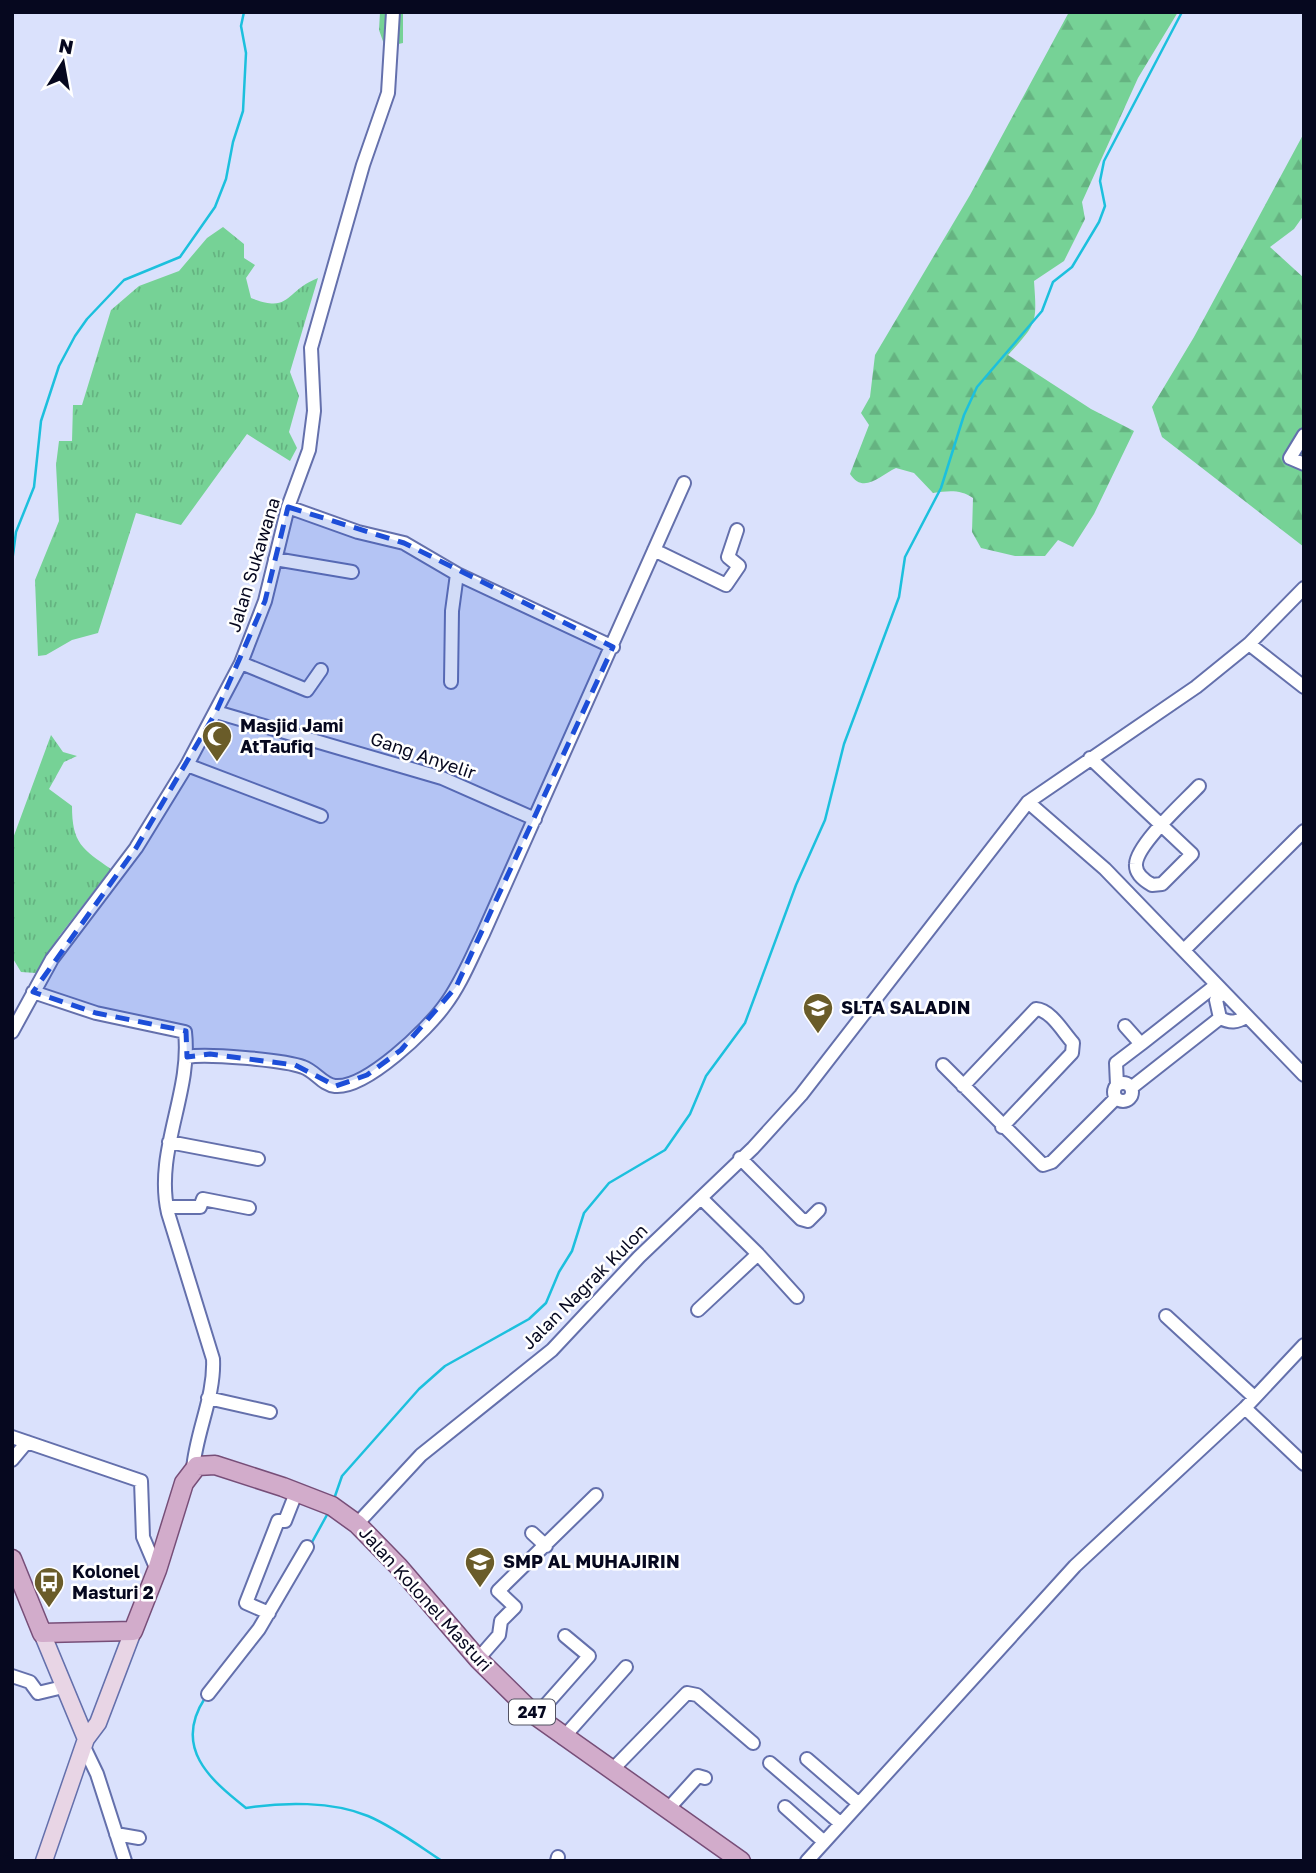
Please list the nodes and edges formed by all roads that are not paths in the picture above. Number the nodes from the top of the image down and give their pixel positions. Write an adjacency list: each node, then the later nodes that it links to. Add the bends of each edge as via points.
1 (393, 12): 5 (street, Jalan Sukawana, via 388,93 312,348 314,411 309,450)
2 (1304, 435): 3 (street, via 1290,458)
3 (1304, 464)
4 (684, 483): 7 (street)
5 (288, 507): 8 (street, Jalan Sukawana); 10 (street, via 404,543)
6 (737, 530): 7 (street, via 728,557 739,566 726,585)
7 (654, 550): 13 (street)
8 (275, 559): 9 (street); 14 (street, Jalan Sukawana, via 265,601)
9 (352, 572)
10 (457, 574): 13 (street); 16 (street)
11 (1304, 587): 12 (street, Jalan Nagrak Kulon)
12 (1249, 644): 17 (street); 19 (street, Jalan Nagrak Kulon, via 1196,687)
13 (613, 647): 24 (street)
14 (241, 663): 15 (street, via 307,690); 18 (street, Jalan Sukawana)
15 (321, 670)
16 (451, 682)
17 (1304, 687)
18 (216, 712): 20 (street, Jalan Sukawana); 24 (street, Gang Anyelir, via 442,778)
19 (1090, 758): 22 (street, Jalan Nagrak Kulon); 25 (street)
20 (187, 765): 23 (street); 29 (street, Jalan Sukawana, via 136,848 72,931)
21 (1199, 786): 25 (street)
22 (1028, 802): 27 (street, via 1105,869); 42 (street, Jalan Nagrak Kulon, via 827,1062)
23 (321, 816)
24 (535, 819): 35 (street, via 446,1004 401,1050 367,1075 336,1086 300,1066 210,1054)
25 (1163, 825): 25 (street, via 1192,855 1166,881 1154,886 1140,876 1136,864)
26 (1304, 831): 27 (street)
27 (1184, 950): 28 (street)
28 (1219, 988): 30 (street); 31 (street); 34 (street)
29 (33, 992): 33 (street, Jalan Sukawana); 35 (street, via 96,1013 185,1031)
30 (1247, 1016): 31 (street, via 1228,1022); 37 (street)
31 (1220, 1018): 39 (street, via 1131,1088 1129,1099 1121,1101)
32 (1125, 1026): 34 (street)
33 (12, 1032)
34 (1141, 1044): 39 (street, via 1116,1063)
35 (187, 1057): 41 (street)
36 (943, 1065): 38 (street)
37 (1304, 1075)
38 (963, 1086): 40 (street); 40 (street, via 1036,1009 1054,1020 1073,1043 1072,1053)
39 (1116, 1092): 40 (street, via 1047,1165)
40 (1002, 1127)
41 (169, 1142): 43 (street); 45 (street)
42 (740, 1158): 44 (street, Jalan Nagrak Kulon); 47 (street, via 801,1219 808,1221)
43 (258, 1159)
44 (701, 1198): 48 (street); 64 (street, Jalan Nagrak Kulon, via 552,1350 421,1455)
45 (167, 1207): 46 (street, via 200,1207 203,1199); 54 (street, via 213,1359)
46 (249, 1208)
47 (819, 1210)
48 (758, 1254): 49 (street); 50 (street)
49 (797, 1297)
50 (698, 1310)
51 (1166, 1316): 53 (street)
52 (1304, 1345): 53 (street)
53 (1254, 1397): 55 (street)
54 (208, 1398): 56 (street); 61 (street)
55 (1245, 1408): 60 (street); 87 (street, via 1075,1566)
56 (270, 1412)
57 (12, 1437): 58 (street)
58 (27, 1443): 59 (street); 69 (street, via 141,1481 143,1537)
59 (12, 1460)
60 (1304, 1464)
61 (193, 1469): 62 (main road, Jalan Kolonel Masturi / 247, via 215,1465); 69 (main road, via 184,1483)
62 (296, 1493): 64 (main road, Jalan Kolonel Masturi / 247, via 332,1506); 70 (street, via 285,1521 278,1521 246,1603)
63 (596, 1495): 66 (street)
64 (357, 1524): 74 (main road, Jalan Kolonel Masturi / 247)
65 (532, 1533): 66 (street)
66 (546, 1546): 74 (street, via 498,1591 515,1607)
67 (307, 1547): 70 (street)
68 (12, 1559): 72 (main road)
69 (157, 1570): 71 (main road)
70 (268, 1612): 78 (street)
71 (133, 1631): 72 (main road); 82 (main road, via 98,1723)
72 (42, 1633): 77 (main road)
73 (565, 1636): 79 (street, via 589,1656)
74 (478, 1659): 79 (main road, Jalan Kolonel Masturi / 247)
75 (626, 1667): 80 (street)
76 (12, 1676): 77 (street, via 30,1682 38,1693)
77 (63, 1688): 82 (main road)
78 (208, 1695)
79 (536, 1716): 80 (main road, Jalan Kolonel Masturi / 247)
80 (563, 1738): 85 (main road, Jalan Kolonel Masturi / 247)
81 (753, 1743): 85 (street, via 697,1695 687,1693)
82 (85, 1744): 91 (street); 94 (main road)
83 (807, 1759): 87 (street)
84 (770, 1763): 90 (street)
85 (611, 1771): 89 (main road, Jalan Kolonel Masturi / 247)
86 (705, 1777): 89 (street, via 698,1776)
87 (858, 1803): 90 (street)
88 (785, 1807): 93 (street)
89 (668, 1809): 96 (main road, Jalan Kolonel Masturi / 247)
90 (840, 1823): 93 (street)
91 (116, 1834): 92 (street); 95 (street)
92 (139, 1838)
93 (823, 1841): 97 (street)
94 (44, 1861)
95 (125, 1861)
96 (741, 1861)
97 (807, 1861)

